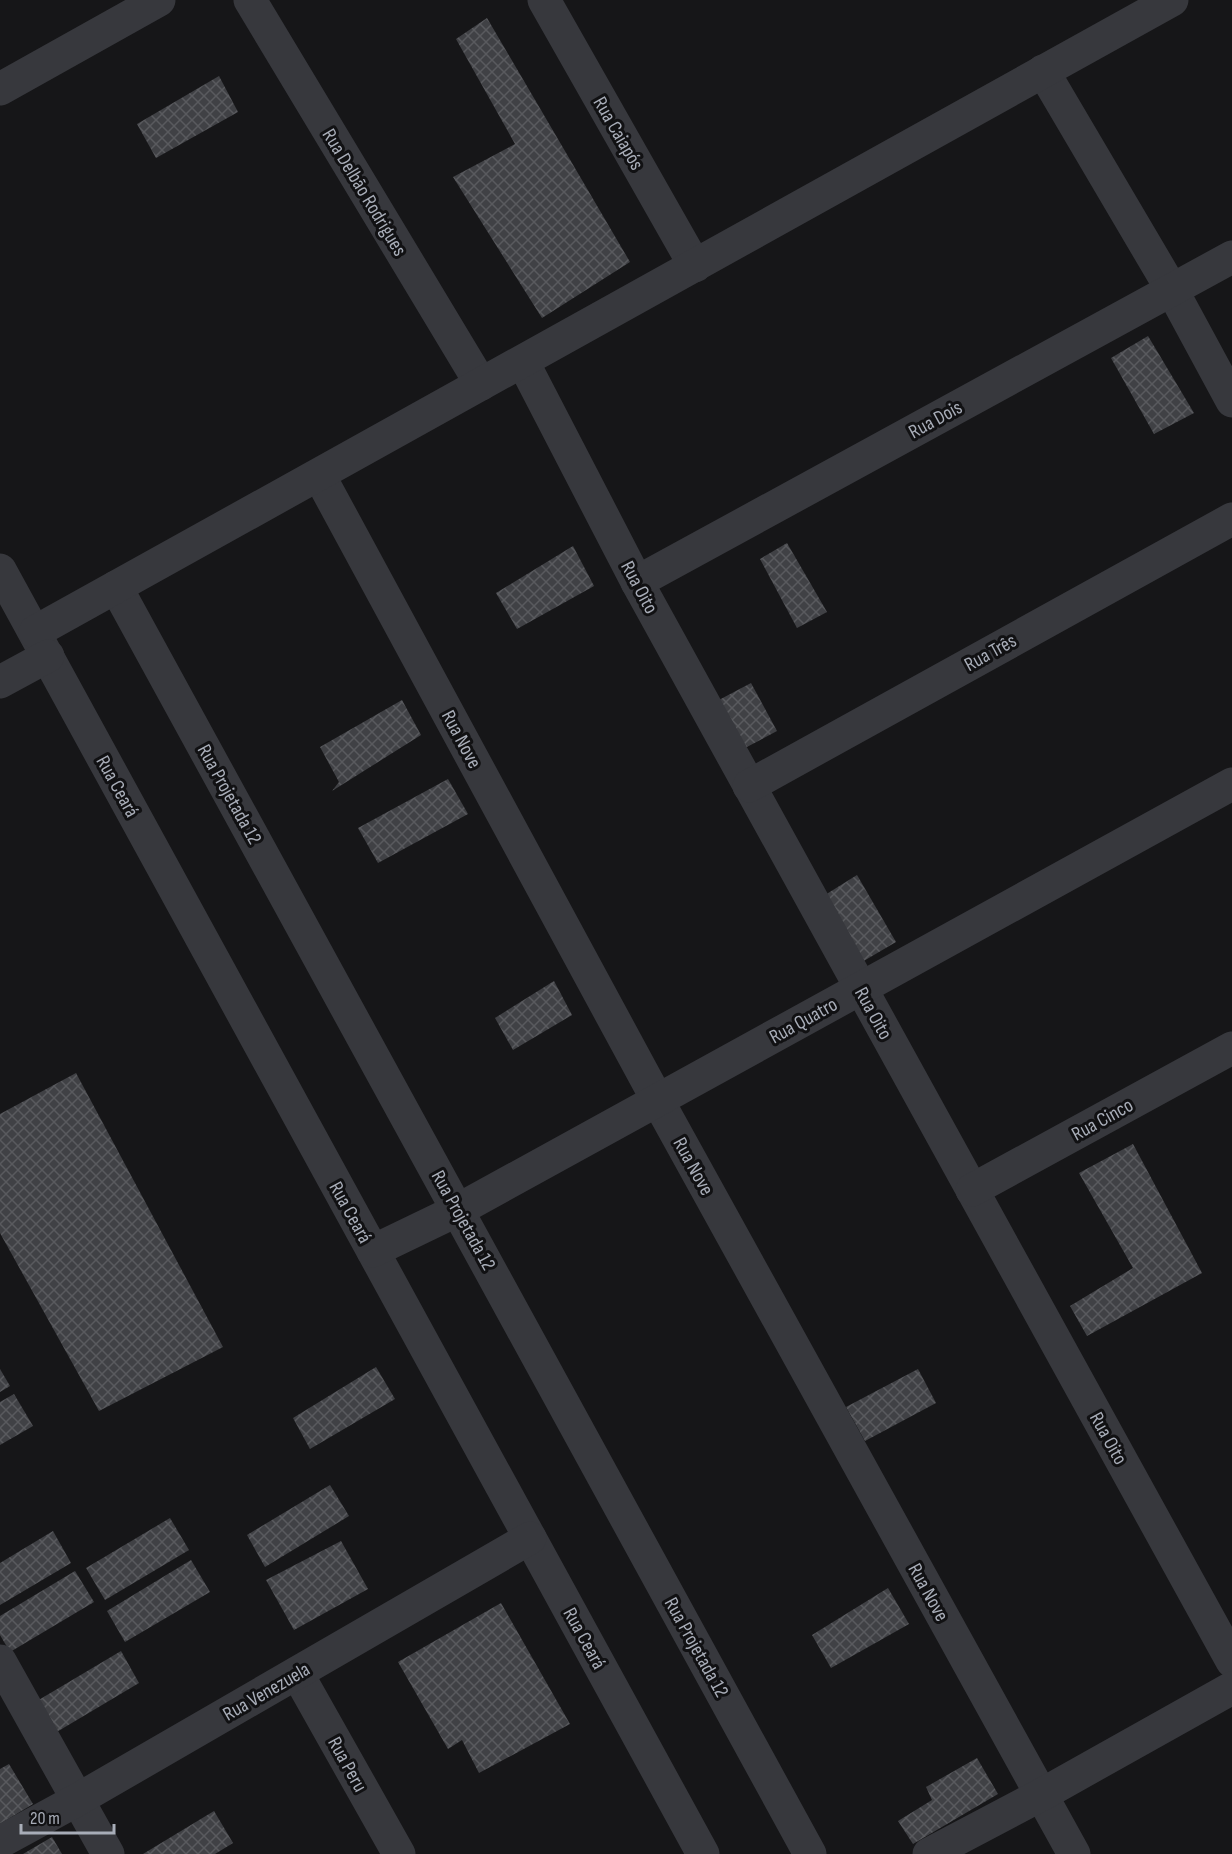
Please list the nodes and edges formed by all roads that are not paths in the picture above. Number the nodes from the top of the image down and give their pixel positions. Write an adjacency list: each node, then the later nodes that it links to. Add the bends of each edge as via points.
1 (159, 0): 6 (street)
2 (250, 0): 11 (street, Rua Delbão Rodrigues)
3 (544, 0): 8 (street, Rua Caiapós)
4 (1165, 2): 5 (street)
5 (1043, 71): 8 (street); 9 (street)
6 (0, 89)
7 (1232, 257): 9 (street, Rua Dois)
8 (695, 266): 10 (street)
9 (1172, 290): 12 (street); 16 (street, Rua Dois)
10 (523, 362): 11 (street); 16 (street, Rua Oito)
11 (481, 384): 13 (street)
12 (1232, 402)
13 (319, 475): 17 (street); 24 (street, Rua Nove)
14 (1232, 519): 21 (street, Rua Três)
15 (0, 570): 18 (street, Rua Ceará)
16 (637, 582): 21 (street, Rua Oito)
17 (116, 588): 18 (street); 26 (street, Rua Projetada 12)
18 (41, 644): 19 (street); 27 (street, Rua Ceará)
19 (0, 682)
20 (1232, 784): 22 (street, Rua Quatro)
21 (749, 786): 22 (street, Rua Oito)
22 (860, 988): 24 (street, Rua Quatro); 25 (street, Rua Oito)
23 (1232, 1048): 25 (street, Rua Cinco)
24 (658, 1101): 26 (street, Rua Quatro); 33 (street, Rua Nove)
25 (972, 1190): 30 (street, Rua Oito)
26 (458, 1210): 27 (street, Rua Quatro); 39 (street, Rua Projetada 12)
27 (373, 1251): 28 (street, Rua Ceará)
28 (531, 1538): 31 (street, Rua Venezuela); 38 (street, Rua Ceará)
29 (0, 1661): 34 (street)
30 (1232, 1661)
31 (297, 1673): 34 (street, Rua Venezuela); 37 (street, Rua Peru)
32 (1232, 1688): 33 (street)
33 (1041, 1795): 40 (street); 41 (street, Rua Nove)
34 (77, 1800): 35 (street, Rua Venezuela); 36 (street)
35 (0, 1842)
36 (108, 1854)
37 (399, 1854)
38 (703, 1854)
39 (810, 1854)
40 (929, 1854)
41 (1074, 1854)

